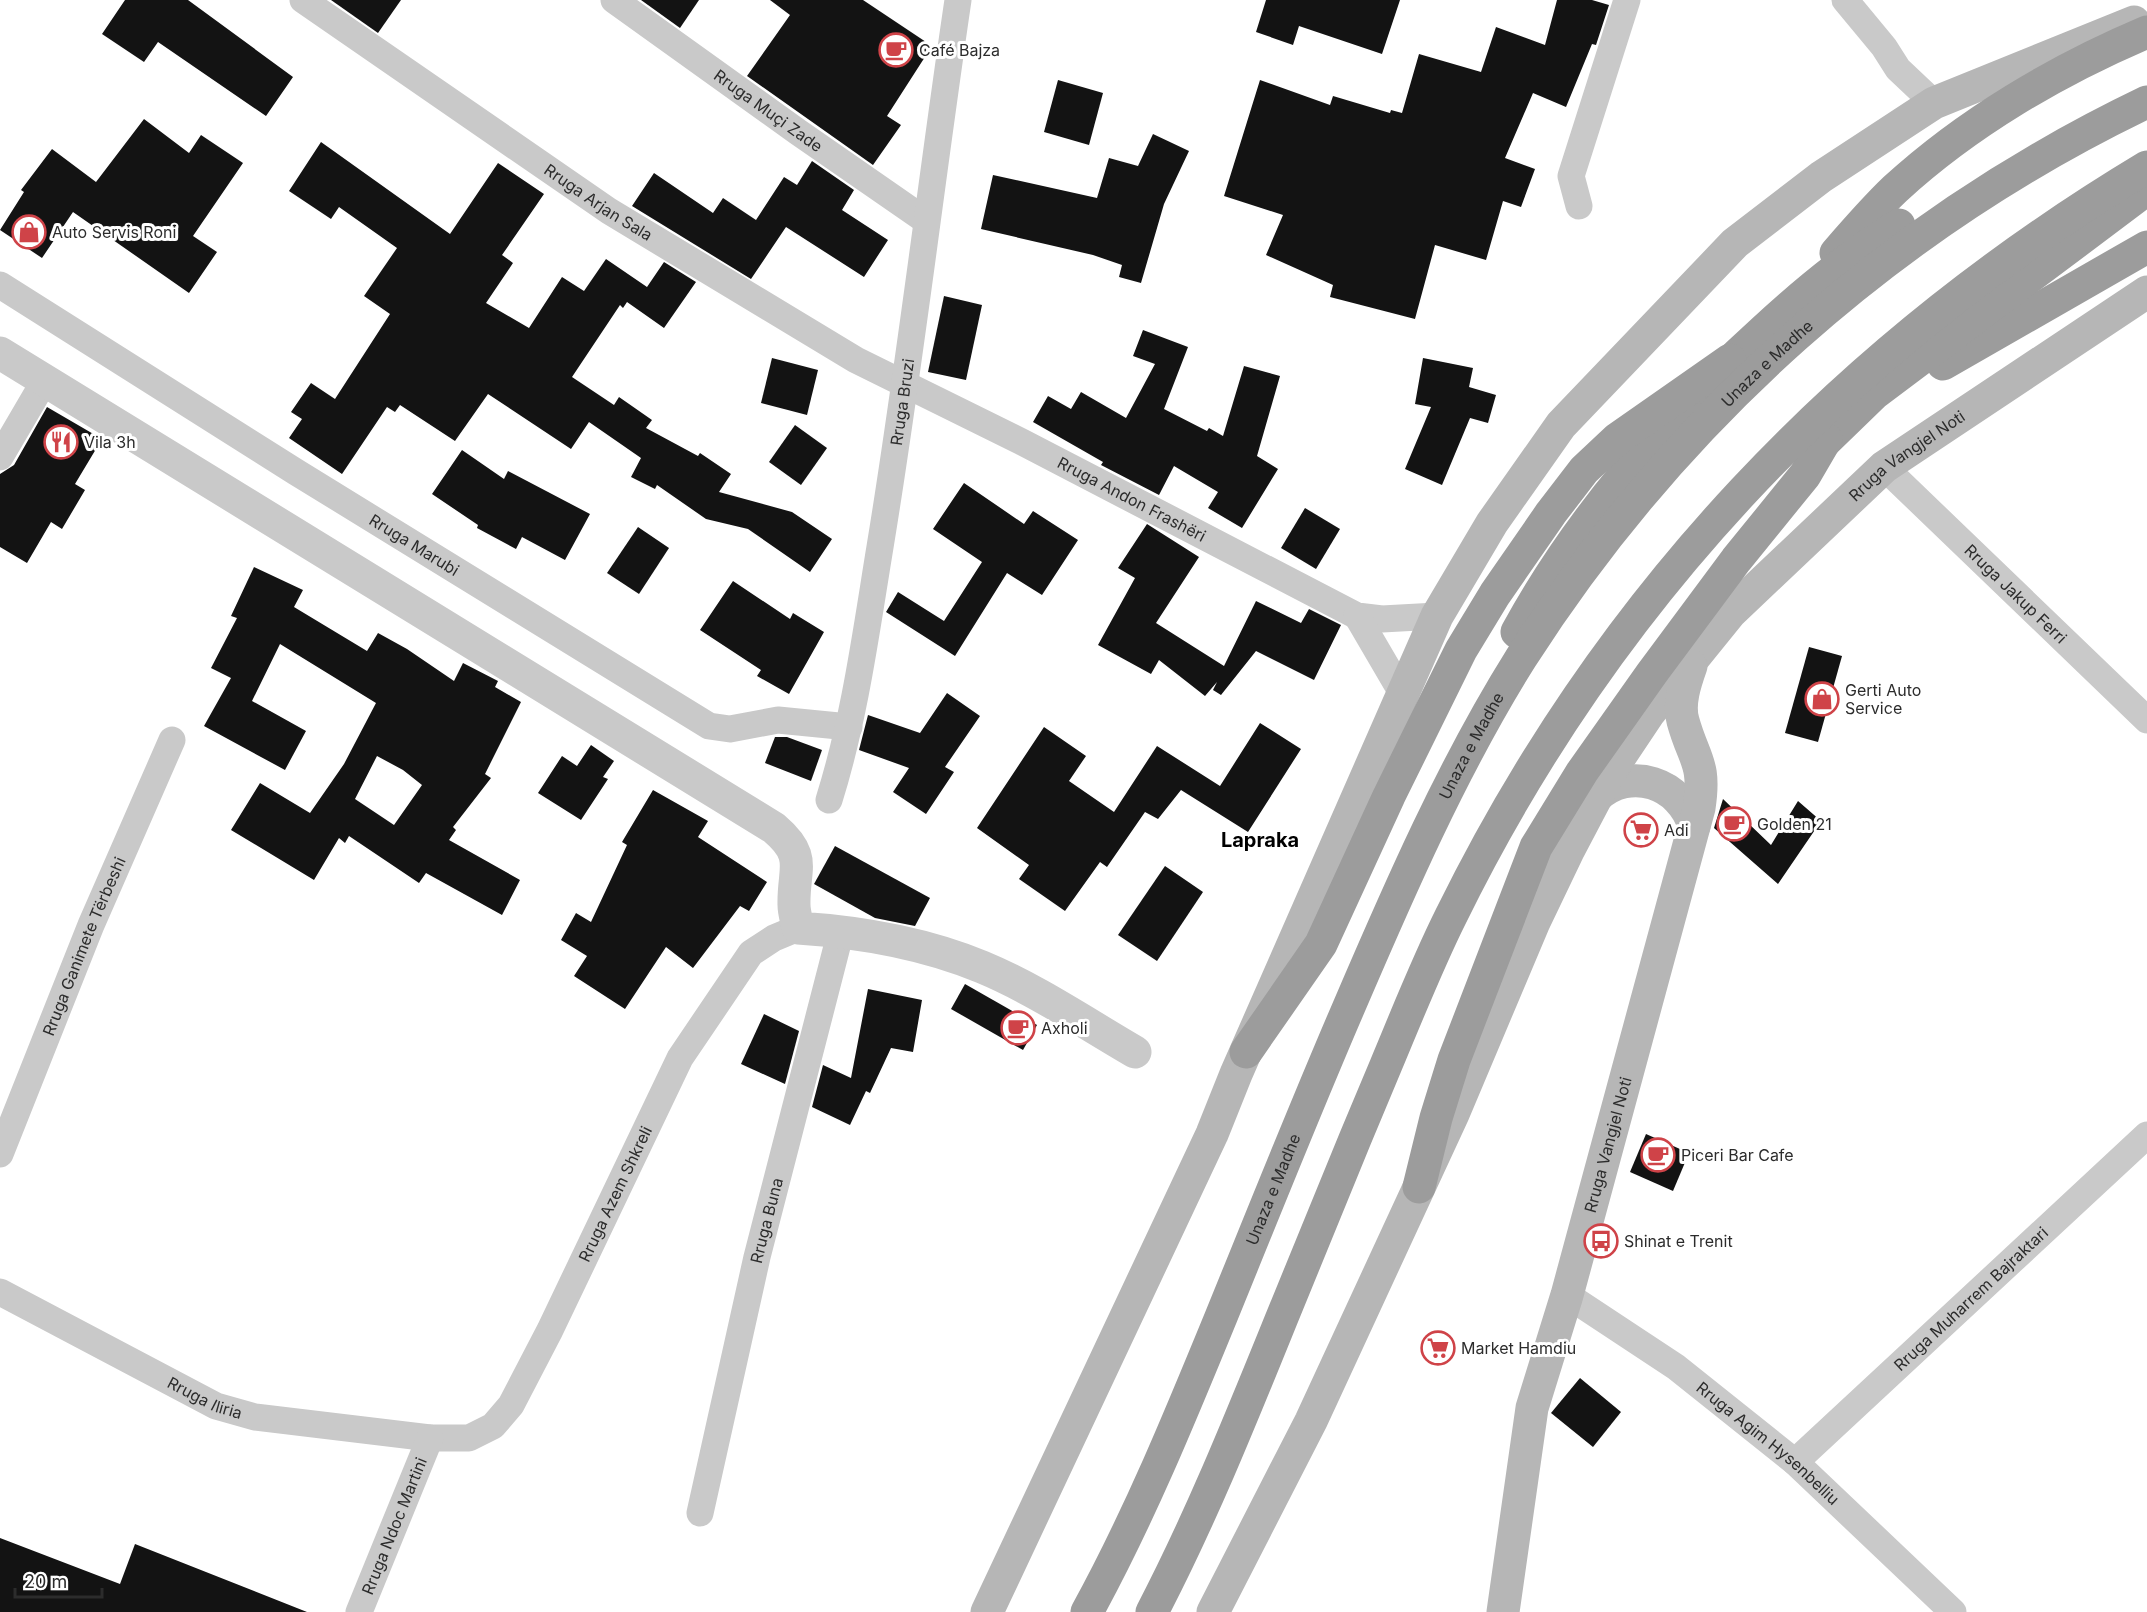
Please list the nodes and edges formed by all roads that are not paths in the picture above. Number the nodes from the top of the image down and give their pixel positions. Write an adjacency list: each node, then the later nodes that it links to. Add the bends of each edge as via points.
1 (303, 0): 22 (street, Rruga Arjan Sala, via 609,210 856,360)
2 (614, 0): 14 (street, Rruga Muçi Zade)
3 (958, 0): 14 (street, Rruga Bruzi)
4 (1627, 0): 13 (street, via 1571,176)
5 (1845, 0): 9 (street, via 1898,69)
6 (2147, 17): 9 (main road)
7 (2147, 32): 18 (highway, via 2041,84 1941,151 1895,190)
8 (2147, 102): 12 (highway, Unaza e Madhe, via 2077,137)
9 (1934, 103): 28 (main road, via 1821,177 1735,243 1561,425 1492,524)
10 (2147, 167): 31 (highway, via 2093,199 1965,289 1834,398 1784,446 1691,549 1646,602)
11 (2147, 189): 23 (highway)
12 (1986, 191): 18 (highway, via 1908,220 1834,270); 33 (highway, Unaza e Madhe, via 1829,306 1742,383 1691,435 1600,546 1521,658)
13 (1579, 206)
14 (926, 220): 22 (street, Rruga Bruzi)
15 (2147, 247): 23 (highway, via 1922,376)
16 (0, 285): 34 (street, Rruga Marubi, via 709,726 730,729 778,720)
17 (2147, 292): 26 (main road, Rruga Vangjel Noti)
18 (1786, 310): 20 (highway)
19 (0, 353): 21 (street)
20 (1730, 360): 33 (highway, via 1632,466 1549,577 1509,648 1492,687); 42 (highway, via 1617,439 1594,459 1551,513 1461,650 1321,944)
21 (45, 380): 25 (street); 39 (street, via 774,828 788,840 798,868 794,906)
22 (907, 385): 27 (street, Rruga Andon Frashëri); 34 (street, Rruga Bruzi)
23 (1875, 393): 24 (highway)
24 (1826, 439): 31 (highway, via 1647,636); 45 (highway, via 1804,475 1646,682 1582,772 1536,846 1454,1060)
25 (0, 456)
26 (1884, 468): 29 (main road, Rruga Vangjel Noti, via 1730,613); 32 (street, Rruga Jakup Ferri)
27 (1357, 616): 28 (street, Rruga Andon Frashëri); 30 (street)
28 (1437, 616): 30 (main road)
29 (1695, 653): 36 (main road, Rruga Vangjel Noti, via 1638,728); 38 (main road, Rruga Vangjel Noti, via 1682,705 1683,721 1703,783)
30 (1402, 693): 42 (main road)
31 (1581, 693): 54 (highway, via 1532,769 1451,916 1340,1174 1246,1409 1180,1559)
32 (2147, 720)
33 (1482, 726): 53 (highway, Unaza e Madhe, via 1442,802 1349,1006 1130,1531)
34 (849, 727): 37 (street, Rruga Bruzi)
35 (172, 740): 44 (street, Rruga Ganimete Tërbeshi, via 91,925)
36 (1596, 797): 38 (main road, via 1614,783 1626,780 1654,784 1683,801); 45 (main road, Rruga Vangjel Noti, via 1534,922)
37 (829, 800)
38 (1697, 817): 47 (main road, Rruga Vangjel Noti)
39 (798, 928): 40 (street); 48 (street, Rruga Azem Shkreli, via 752,953 680,1059 511,1405 494,1426 469,1438)
40 (841, 931): 41 (street, via 923,947 982,967); 50 (street, Rruga Buna, via 757,1257)
41 (1135, 1052)
42 (1246, 1052): 52 (main road, via 1212,1134)
43 (2147, 1135): 49 (street, Rruga Muharrem Bajraktari)
44 (0, 1154)
45 (1419, 1187): 55 (main road, Rruga Vangjel Noti, via 1311,1421)
46 (0, 1292): 48 (street, Rruga Iliria, via 216,1406 255,1417)
47 (1567, 1295): 49 (street, Rruga Agim Hysenbelliu, via 1676,1367); 56 (main road, Rruga Vangjel Noti, via 1532,1408)
48 (430, 1438): 51 (street, Rruga Ndoc Martini)
49 (1795, 1462): 57 (street, Rruga Agim Hysenbelliu)
50 (700, 1513)
51 (359, 1612)
52 (987, 1612)
53 (1087, 1612)
54 (1152, 1612)
55 (1214, 1612)
56 (1503, 1612)
57 (1953, 1612)

